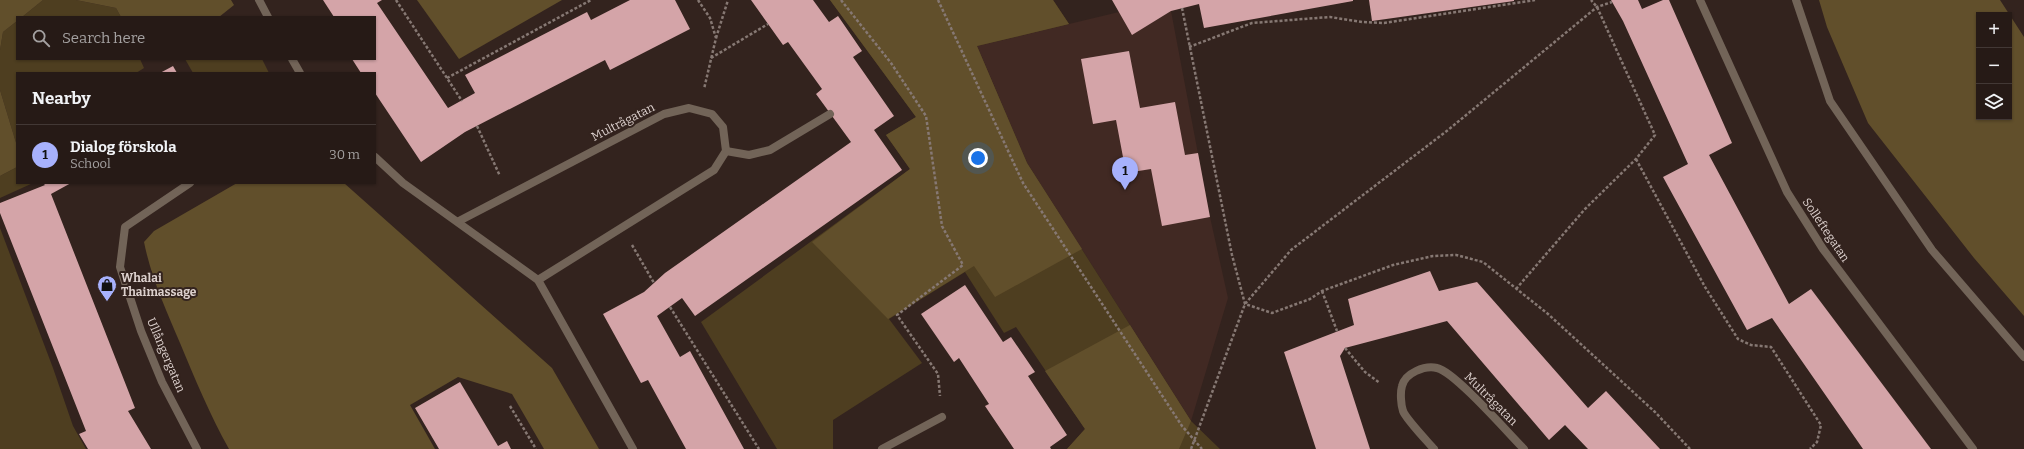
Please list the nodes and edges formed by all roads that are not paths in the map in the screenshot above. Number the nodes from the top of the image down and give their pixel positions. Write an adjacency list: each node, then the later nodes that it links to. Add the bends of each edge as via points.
1 (259, 0): 4 (street)
2 (1700, 0): 20 (street, Solleftegatan, via 1787,192 1823,249)
3 (1796, 0): 13 (street, via 1830,101 1932,250)
4 (267, 16)
5 (293, 60): 6 (street)
6 (299, 72)
7 (830, 114): 8 (street, via 770,150 750,155)
8 (726, 151): 11 (street, Multrågatan, via 722,127 712,114 689,108 664,114); 12 (street, via 714,170)
9 (376, 158): 11 (street, via 403,182)
10 (189, 184): 15 (street, Ullångergatan, via 125,227 120,267 141,331 162,382)
11 (459, 221): 12 (street)
12 (538, 280): 16 (street)
13 (2024, 357)
14 (942, 417): 17 (street)
15 (197, 449)
16 (633, 449)
17 (882, 449)
18 (1434, 449): 19 (street, Multrågatan, via 1403,412 1402,385 1411,374 1425,368 1437,368 1458,382)
19 (1524, 449)
20 (1973, 449)

